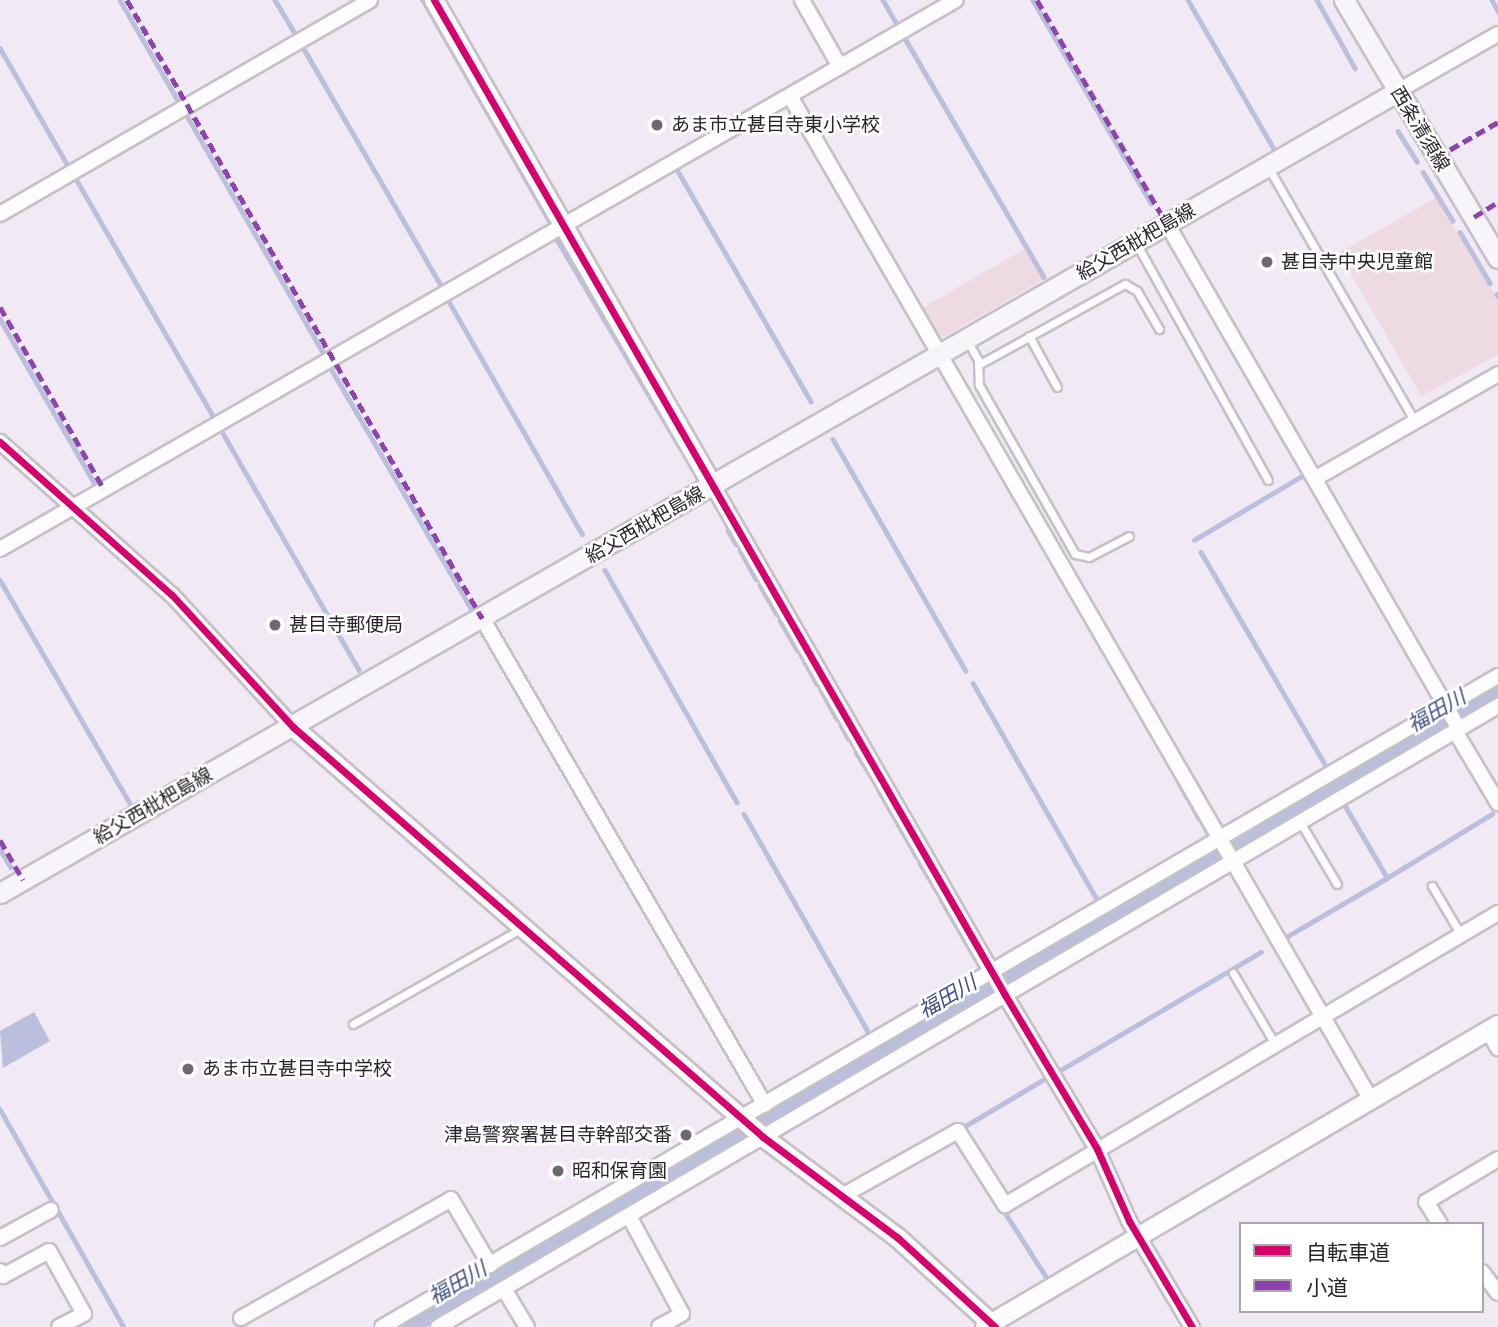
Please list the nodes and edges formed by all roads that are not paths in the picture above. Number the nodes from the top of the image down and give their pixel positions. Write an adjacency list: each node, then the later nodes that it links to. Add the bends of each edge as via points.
1 (370, 0): 11 (street)
2 (435, 0): 13 (street)
3 (802, 0): 7 (street)
4 (956, 0): 7 (street)
5 (1344, 0): 8 (main road, 西条清須線)
6 (1498, 34): 8 (street)
7 (840, 67): 9 (street)
8 (1398, 91): 10 (main road, 給父西枇杷島線); 15 (main road, 西条清須線)
9 (790, 96): 13 (street); 19 (street)
10 (1268, 166): 12 (main road, 給父西枇杷島線); 23 (lane)
11 (0, 214)
12 (1167, 224): 14 (main road, 給父西枇杷島線); 25 (street)
13 (564, 225): 27 (street); 28 (street)
14 (1136, 242): 18 (main road, 給父西枇杷島線); 26 (lane)
15 (1498, 258)
16 (1158, 328): 17 (lane, via 1138,291 1125,284)
17 (1028, 336): 20 (lane); 22 (lane)
18 (966, 340): 19 (main road, 給父西枇杷島線); 20 (lane)
19 (939, 355): 27 (main road, 給父西枇杷島線); 39 (street)
20 (978, 365): 29 (lane, via 979,384 1075,554 1089,557)
21 (1498, 374): 23 (street)
22 (1057, 387)
23 (1415, 422): 25 (street)
24 (0, 442): 28 (street)
25 (1316, 478): 34 (street)
26 (1268, 480)
27 (713, 486): 31 (main road, 給父西枇杷島線); 48 (street)
28 (73, 507): 30 (street); 35 (street, via 172,596)
29 (1129, 536)
30 (0, 549)
31 (482, 618): 35 (main road, 給父西枇杷島線); 56 (street)
32 (1498, 676): 34 (street)
33 (1498, 706): 36 (street)
34 (1447, 708): 36 (street); 39 (street)
35 (293, 727): 43 (main road, 給父西枇杷島線); 45 (street)
36 (1457, 728): 37 (street); 38 (street)
37 (1498, 803)
38 (1300, 822): 40 (street); 41 (lane)
39 (1220, 841): 40 (street); 48 (street)
40 (1231, 863): 49 (street); 50 (street)
41 (1337, 884)
42 (1432, 886): 46 (lane)
43 (0, 893)
44 (1498, 913): 46 (street)
45 (522, 928): 51 (lane); 57 (street)
46 (1461, 935): 50 (street)
47 (1233, 973): 53 (lane)
48 (993, 974): 49 (street); 56 (street)
49 (1005, 995): 58 (street); 59 (street)
50 (1322, 1017): 53 (street); 55 (street)
51 (353, 1024)
52 (1493, 1028): 54 (street); 55 (street)
53 (1275, 1044): 59 (street)
54 (1498, 1048)
55 (1371, 1100): 65 (street)
56 (765, 1105): 57 (street)
57 (744, 1120): 58 (street); 67 (street)
58 (763, 1138): 61 (street); 63 (street)
59 (1097, 1149): 61 (street, via 1005,1205 958,1131); 65 (street)
60 (1498, 1159): 64 (street, via 1426,1202)
61 (842, 1196): 73 (street, via 898,1238)
62 (51, 1210): 66 (street)
63 (629, 1216): 70 (street); 78 (street, via 682,1314)
64 (1439, 1222)
65 (1138, 1237): 73 (street); 79 (street)
66 (0, 1238)
67 (490, 1265): 72 (street, via 451,1199); 75 (street)
68 (0, 1271): 74 (street, via 3,1276 49,1251 84,1314)
69 (1484, 1275): 71 (street)
70 (504, 1289): 76 (street); 77 (street)
71 (1498, 1293)
72 (241, 1318)
73 (990, 1326)
74 (59, 1327)
75 (382, 1327)
76 (438, 1327)
77 (527, 1327)
78 (659, 1327)
79 (1192, 1327)

